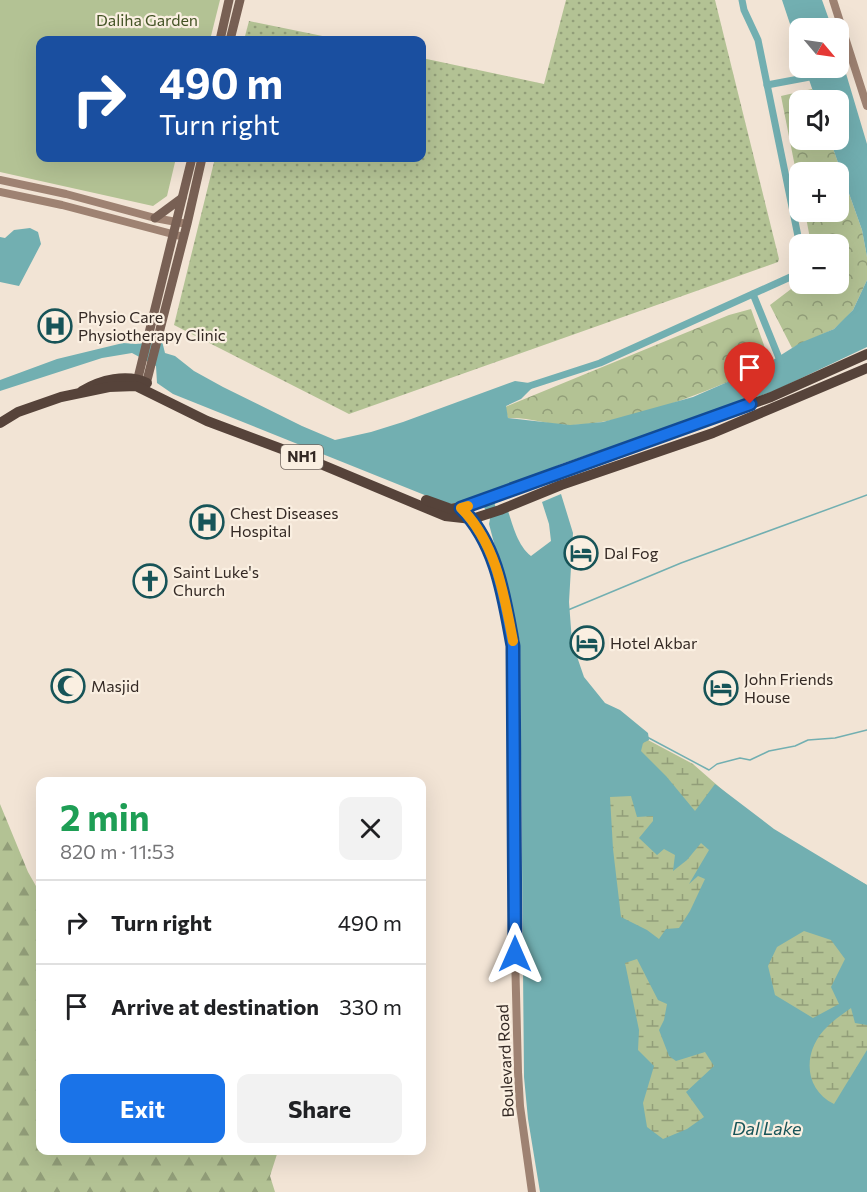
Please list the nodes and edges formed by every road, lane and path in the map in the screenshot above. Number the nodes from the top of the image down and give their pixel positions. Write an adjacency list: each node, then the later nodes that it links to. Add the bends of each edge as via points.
1 (229, 0): 4 (main road)
2 (240, 0): 5 (main road)
3 (833, 0): 6 (main road)
4 (220, 36)
5 (231, 36)
6 (867, 106)
7 (191, 162): 13 (main road)
8 (201, 162): 17 (main road)
9 (0, 180): 11 (main road)
10 (0, 190): 12 (main road); 14 (main road)
11 (64, 193): 12 (main road); 15 (main road)
12 (50, 197): 14 (main road)
13 (182, 198): 15 (main road); 16 (main road)
14 (62, 205): 18 (main road)
15 (155, 218): 16 (main road)
16 (177, 222): 17 (main road); 18 (main road)
17 (188, 224): 18 (main road)
18 (178, 236): 21 (main road)
19 (867, 354): 24 (highway, NH1, via 771,397)
20 (867, 368): 25 (highway, NH1, via 713,434)
21 (143, 381): 22 (highway, via 81,392 18,412); 23 (highway, NH1, via 207,422)
22 (0, 423)
23 (237, 429): 26 (highway, NH1, via 308,452 434,503); 27 (highway, NH1, via 445,516)
24 (623, 451): 25 (highway); 26 (highway, NH1)
25 (626, 464): 27 (highway, NH1)
26 (461, 508): 27 (main road, Boulevard Road)
27 (477, 518): 28 (main road, Boulevard Road, via 506,605 513,646 518,1072)
28 (532, 1192)

